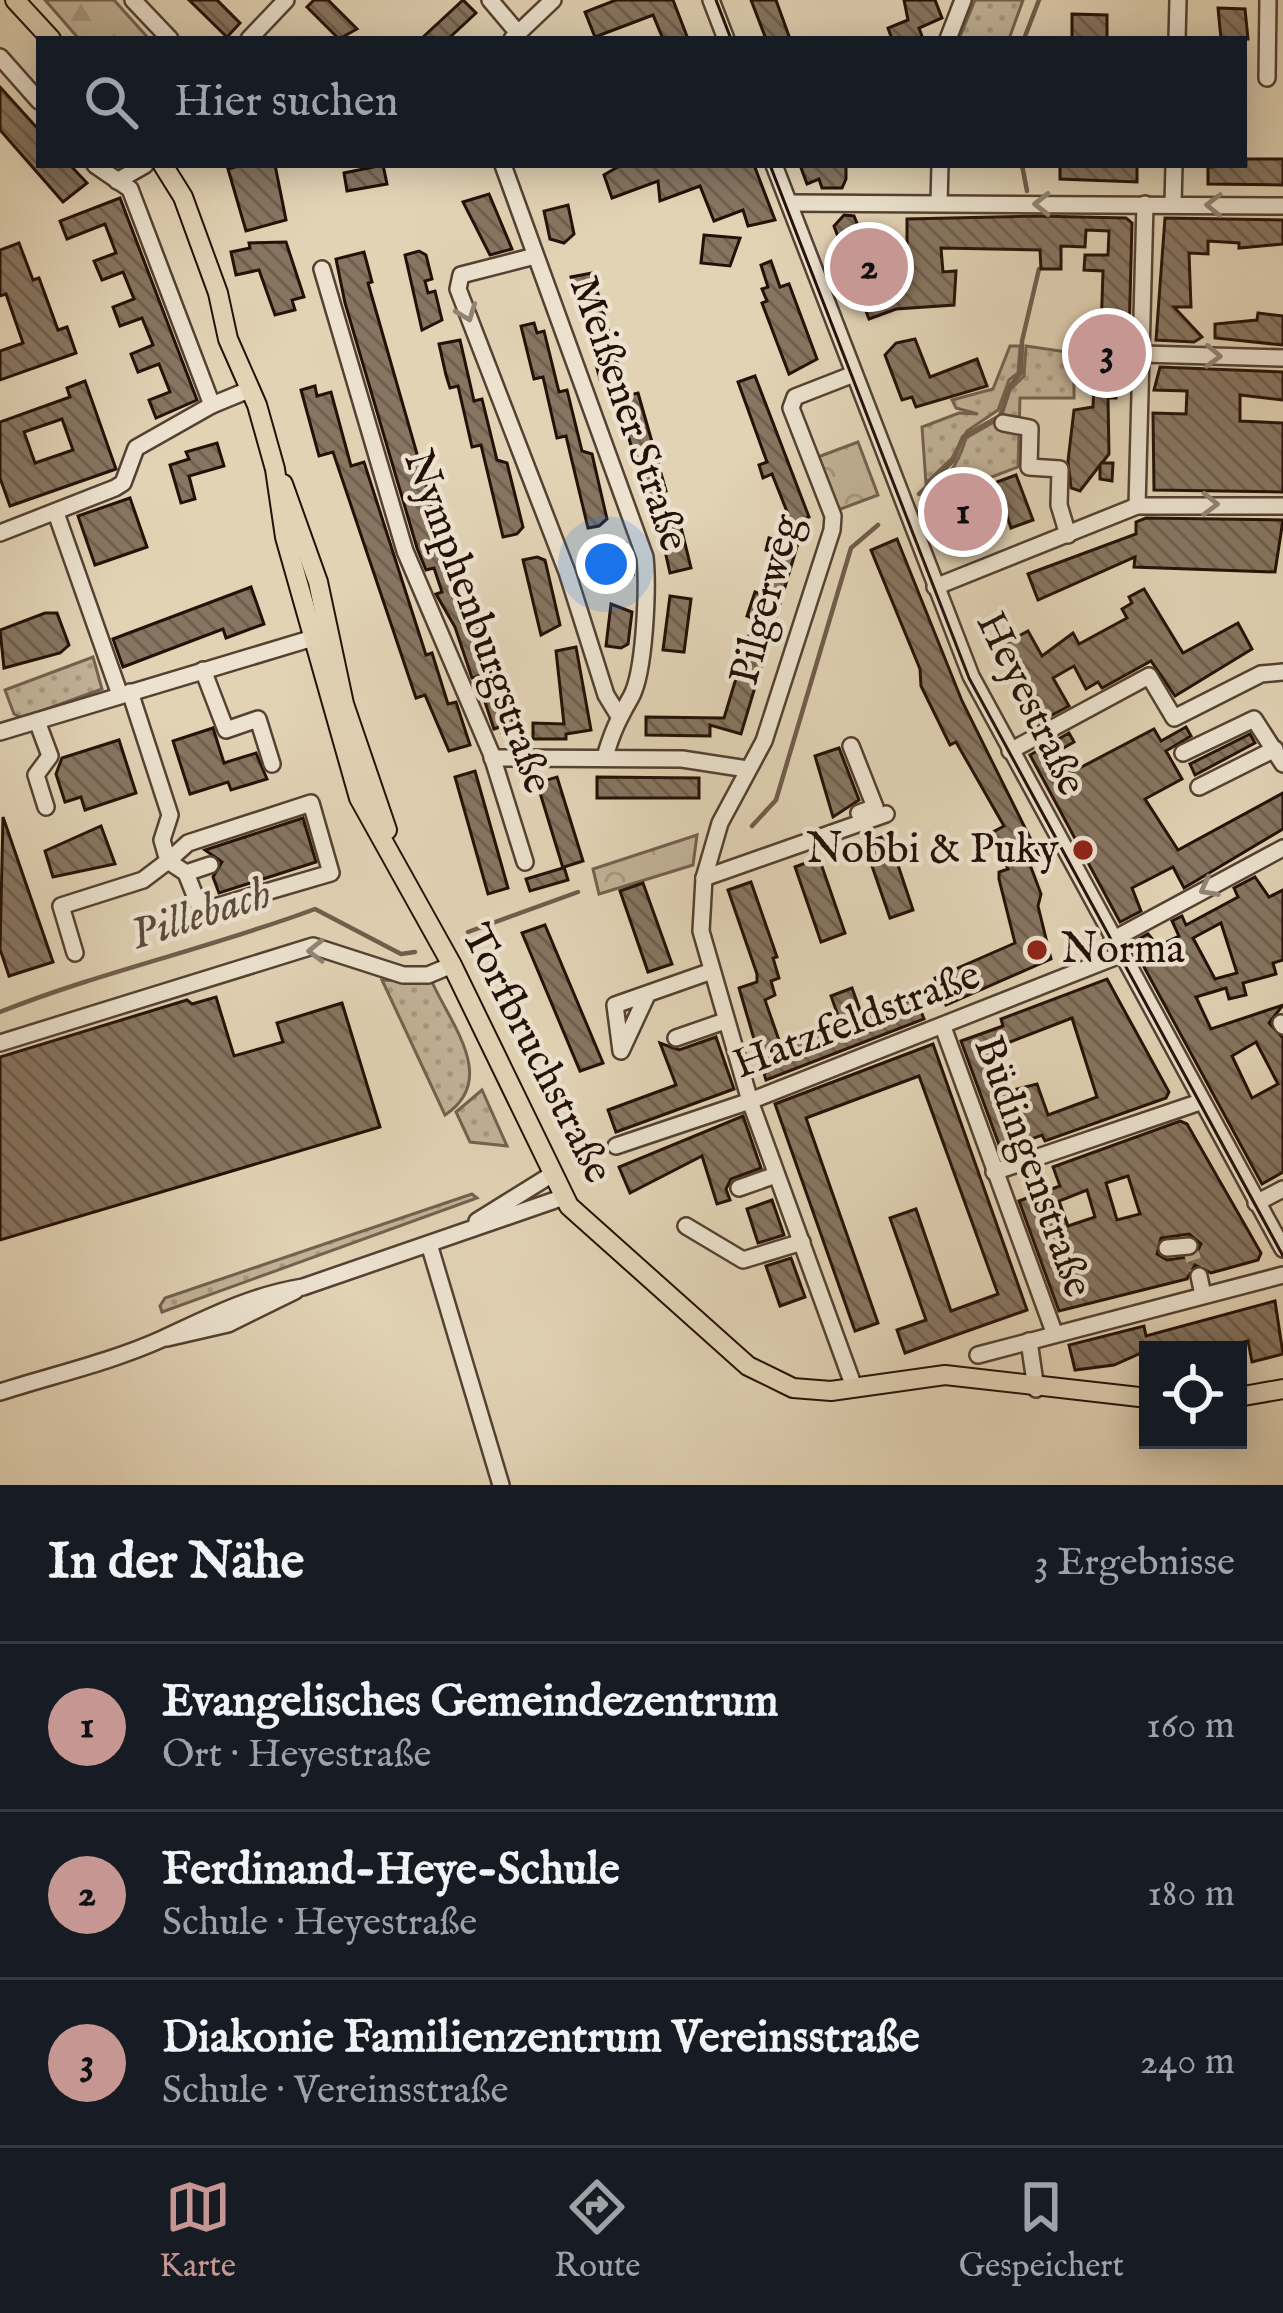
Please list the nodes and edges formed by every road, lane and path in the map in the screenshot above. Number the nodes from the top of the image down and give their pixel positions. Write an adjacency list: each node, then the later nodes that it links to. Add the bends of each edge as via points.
1 (15, 0): 10 (main road)
2 (133, 0): 11 (street)
3 (286, 0): 12 (street)
4 (490, 0): 13 (street)
5 (554, 0): 13 (street)
6 (711, 0): 14 (street)
7 (963, 0): 15 (street)
8 (1178, 0): 16 (street)
9 (1268, 0): 18 (street)
10 (49, 36)
11 (167, 36)
12 (252, 36)
13 (515, 36)
14 (725, 36)
15 (949, 36)
16 (1177, 36)
17 (0, 57): 19 (street)
18 (1267, 77)
19 (36, 98)
20 (98, 168): 27 (street)
21 (140, 168): 27 (street)
22 (165, 168): 38 (main road, Torfbruchstraße, via 240,334)
23 (504, 168): 33 (street, Meißener Straße)
24 (775, 168): 28 (street, Heyestraße)
25 (940, 168): 29 (street)
26 (1174, 168): 31 (street)
27 (117, 181): 39 (street, via 130,189)
28 (789, 203): 29 (street); 37 (street, Heyestraße)
29 (939, 203): 30 (street, one-way to 29)
30 (1145, 204): 31 (street); 35 (street)
31 (1173, 205): 32 (street, one-way to 31)
32 (1283, 206)
33 (535, 256): 54 (street, Meißener Straße, via 645,557 649,605 633,694); 54 (street, one-way to 54, via 467,273 458,290)
34 (322, 269): 62 (street, Nymphenburgstraße, via 404,551)
35 (1143, 353): 36 (street, one-way to 36); 42 (street)
36 (1283, 358)
37 (854, 374): 48 (street, Heyestraße); 64 (street, Pilgerweg, via 795,397 791,408 833,516 764,741)
38 (250, 387): 39 (street); 41 (main road, Torfbruchstraße)
39 (212, 405): 45 (street, via 132,453 123,483)
40 (1003, 423): 47 (street, via 1030,428 1029,467 1060,469)
41 (275, 469): 44 (main road, Torfbruchstraße); 49 (main road, Torfbruchstraße)
42 (1137, 506): 43 (street, one-way to 43); 47 (street)
43 (1283, 506)
44 (295, 508): 49 (main road); 53 (main road, Torfbruchstraße)
45 (56, 512): 46 (street); 52 (street)
46 (0, 533)
47 (1068, 535): 48 (street)
48 (935, 587): 58 (street, Heyestraße)
49 (313, 638): 50 (street); 53 (main road, via 325,649); 73 (main road, Torfbruchstraße, via 359,798)
50 (203, 670): 52 (street); 63 (street, via 226,730 258,719)
51 (1283, 672): 58 (street, via 1262,674 1174,718 1149,676)
52 (125, 694): 55 (street); 70 (street, via 170,815 162,840)
53 (344, 704): 73 (main road, Torfbruchstraße)
54 (617, 713): 60 (street, Meißener Straße)
55 (37, 721): 56 (street); 66 (street, via 50,756 36,775)
56 (0, 732)
57 (851, 746): 68 (street, via 875,807 843,820)
58 (1010, 751): 76 (street, Heyestraße)
59 (1184, 753): 61 (street, via 1254,719)
60 (605, 757): 62 (street); 64 (street)
61 (1279, 757): 65 (street)
62 (492, 758): 71 (street, Nymphenburgstraße)
63 (272, 764)
64 (747, 769): 75 (street, Pilgerweg)
65 (1199, 788)
66 (46, 807)
67 (886, 814): 68 (street)
68 (847, 828): 75 (street)
69 (1283, 848): 76 (street, Hatzfeldstraße, one-way to 76)
70 (168, 861): 74 (street); 74 (street, via 188,843 310,803 331,872 201,911); 77 (street, via 143,880 61,906)
71 (525, 862)
72 (210, 865): 74 (street)
73 (401, 871): 78 (main road, Torfbruchstraße)
74 (186, 873)
75 (704, 878): 79 (street, Pilgerweg)
76 (1116, 947): 82 (street, Hatzfeldstraße); 86 (street, Heyestraße)
77 (75, 953)
78 (452, 965): 84 (street, one-way to 84, via 403,975 313,946); 89 (main road, Torfbruchstraße)
79 (709, 972): 80 (street); 81 (street, Pilgerweg)
80 (646, 995)
81 (725, 1022): 83 (street); 85 (street, Pilgerweg)
82 (944, 1027): 85 (street, Hatzfeldstraße); 88 (street, Büdingenstraße)
83 (676, 1038)
84 (0, 1043)
85 (751, 1101): 87 (street, Hatzfeldstraße); 90 (street, Pilgerweg)
86 (1200, 1102): 88 (street); 94 (street, Heyestraße)
87 (616, 1146)
88 (994, 1172): 105 (street, Büdingenstraße)
89 (551, 1175): 93 (main road, Torfbruchstraße); 96 (street)
90 (776, 1175): 91 (street); 97 (street, Pilgerweg)
91 (740, 1188)
92 (1283, 1189): 94 (street)
93 (564, 1197): 96 (street); 108 (main road, Torfbruchstraße, via 585,1225 748,1366 802,1391)
94 (1256, 1203): 101 (street, Heyestraße)
95 (686, 1226): 97 (street, via 743,1260)
96 (464, 1229): 98 (street)
97 (802, 1242): 108 (street, Pilgerweg)
98 (429, 1244): 111 (street, via 268,1293 164,1338); 114 (street)
99 (1189, 1246): 100 (street)
100 (1167, 1248)
101 (1282, 1249)
102 (1283, 1275): 104 (street)
103 (1198, 1276): 104 (street)
104 (1203, 1295): 105 (street)
105 (1054, 1332): 106 (street)
106 (1029, 1341): 107 (street); 109 (street)
107 (978, 1355)
108 (854, 1388): 109 (main road, Torfbruchstraße, via 924,1375)
109 (1036, 1389): 113 (main road, Torfbruchstraße)
110 (1281, 1390): 112 (main road)
111 (0, 1392)
112 (1247, 1396)
113 (1139, 1397)
114 (501, 1485)

